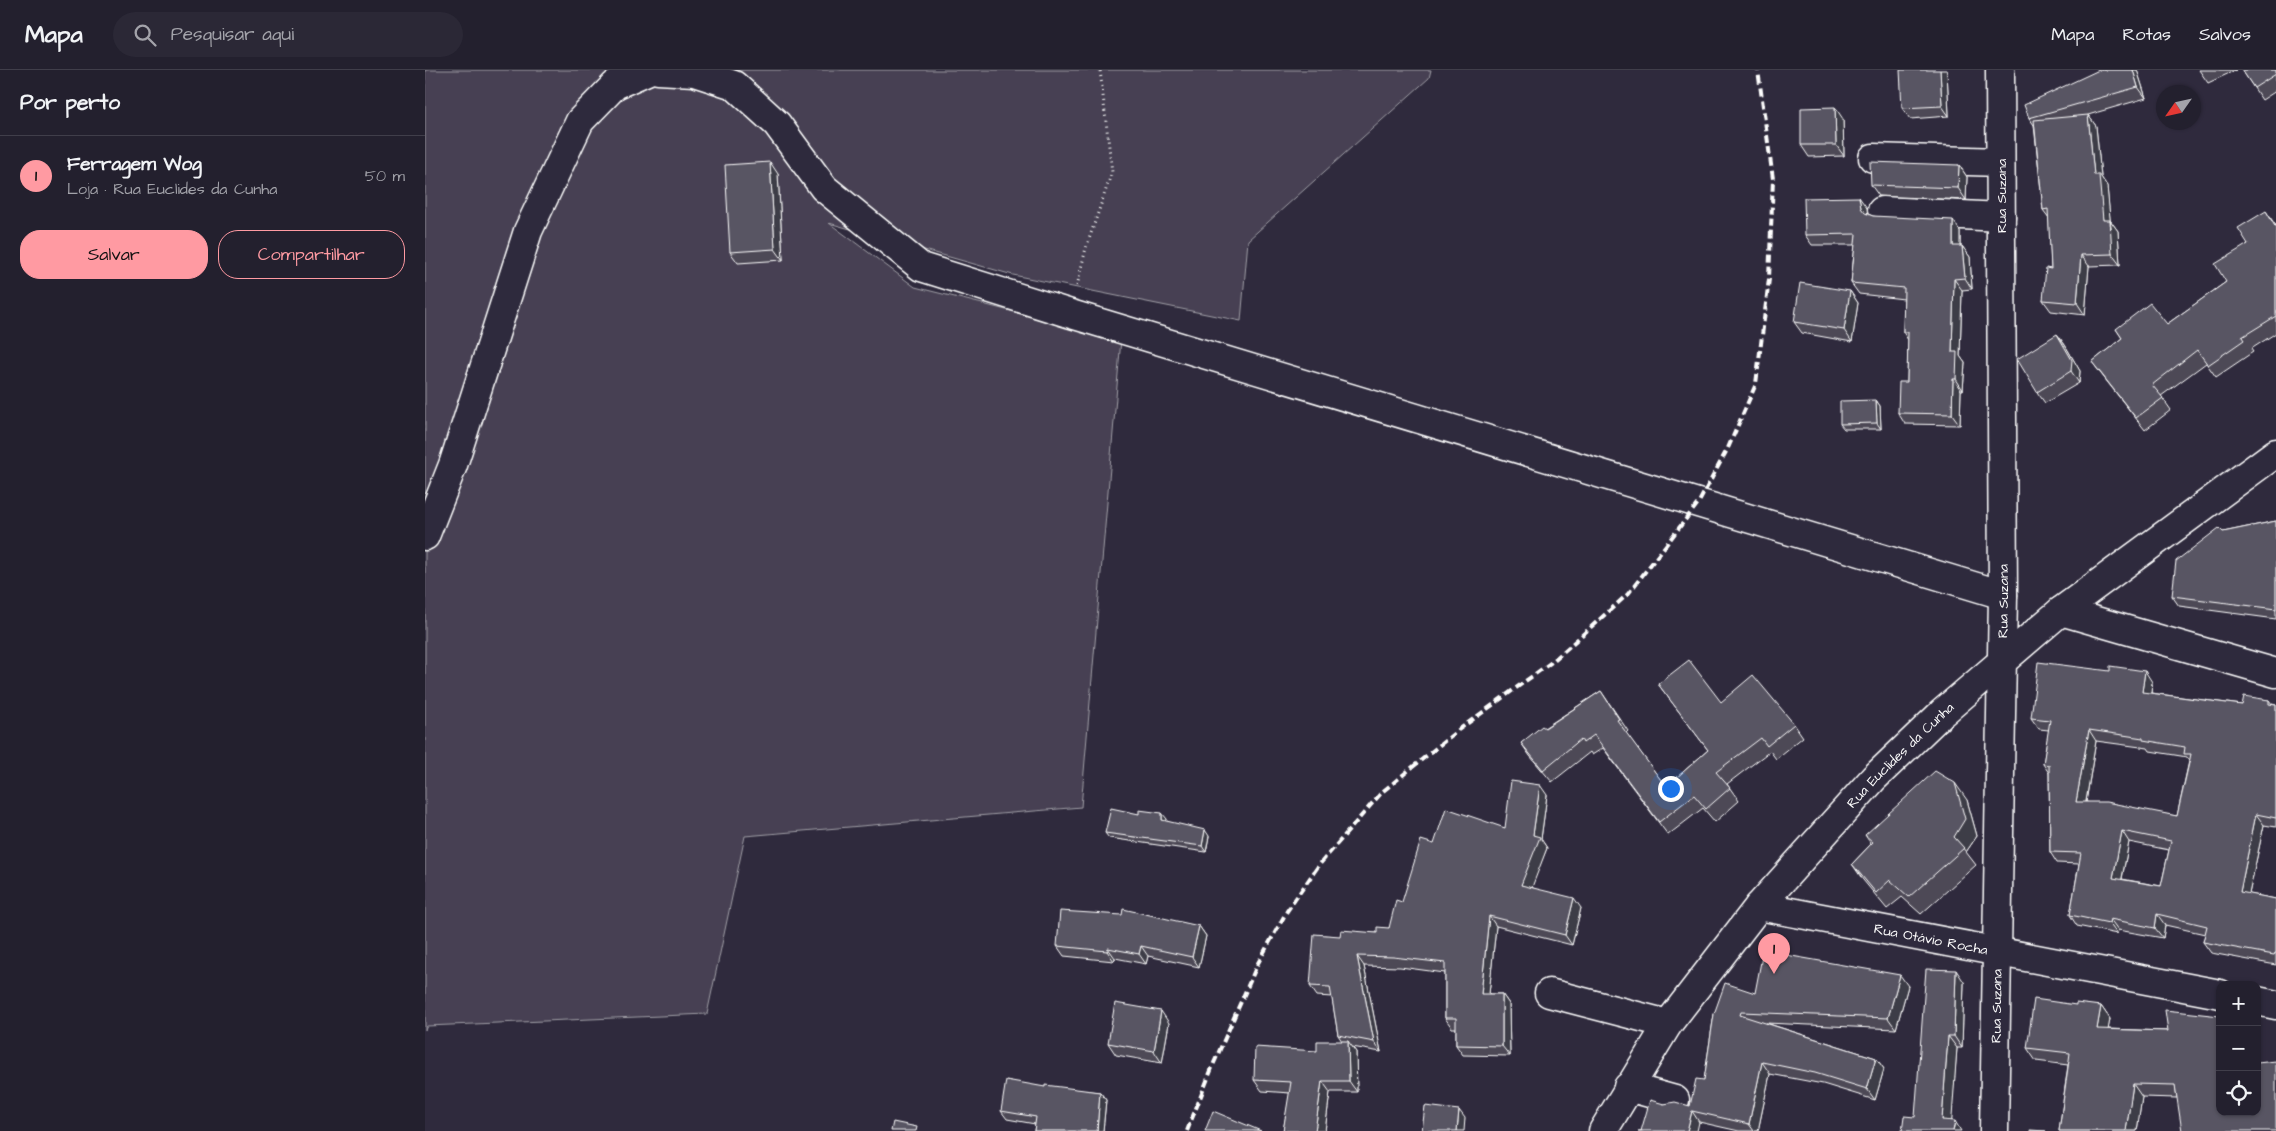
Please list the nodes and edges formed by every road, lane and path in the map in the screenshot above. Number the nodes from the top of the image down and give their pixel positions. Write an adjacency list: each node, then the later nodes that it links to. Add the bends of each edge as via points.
1 (649, 70): 11 (street, via 615,85 580,121 528,231 453,465)
2 (658, 70): 9 (street, via 694,72 734,85 777,124 824,188 921,267)
3 (1100, 70): 9 (path, via 1112,172 1085,248)
4 (2000, 70): 6 (street, Rua Suzana)
5 (1873, 158): 6 (street)
6 (2001, 162): 8 (street, Rua Suzana)
7 (1881, 210): 8 (street)
8 (2001, 217): 12 (street, Rua Suzana)
9 (1071, 314): 12 (street)
10 (2276, 453): 13 (street, Rua Euclides da Cunha)
11 (425, 536)
12 (2003, 594): 14 (street, Rua Suzana)
13 (2061, 611): 14 (street, Rua Euclides da Cunha); 15 (street)
14 (2002, 660): 16 (street, Rua Euclides da Cunha, via 1874,778); 17 (street, Rua Suzana)
15 (2276, 673)
16 (1759, 906): 17 (street, Rua Otávio Rocha); 22 (street, Rua Euclides da Cunha)
17 (1997, 952): 19 (street, Rua Otávio Rocha); 26 (street, Rua Suzana)
18 (1549, 993): 22 (street)
19 (2216, 993)
20 (2261, 1002): 21 (street)
21 (2276, 1005)
22 (1668, 1024): 23 (street, Rua Euclides da Cunha)
23 (1628, 1087): 24 (street); 25 (street, Rua Euclides da Cunha)
24 (1675, 1100)
25 (1603, 1131)
26 (1994, 1131)

